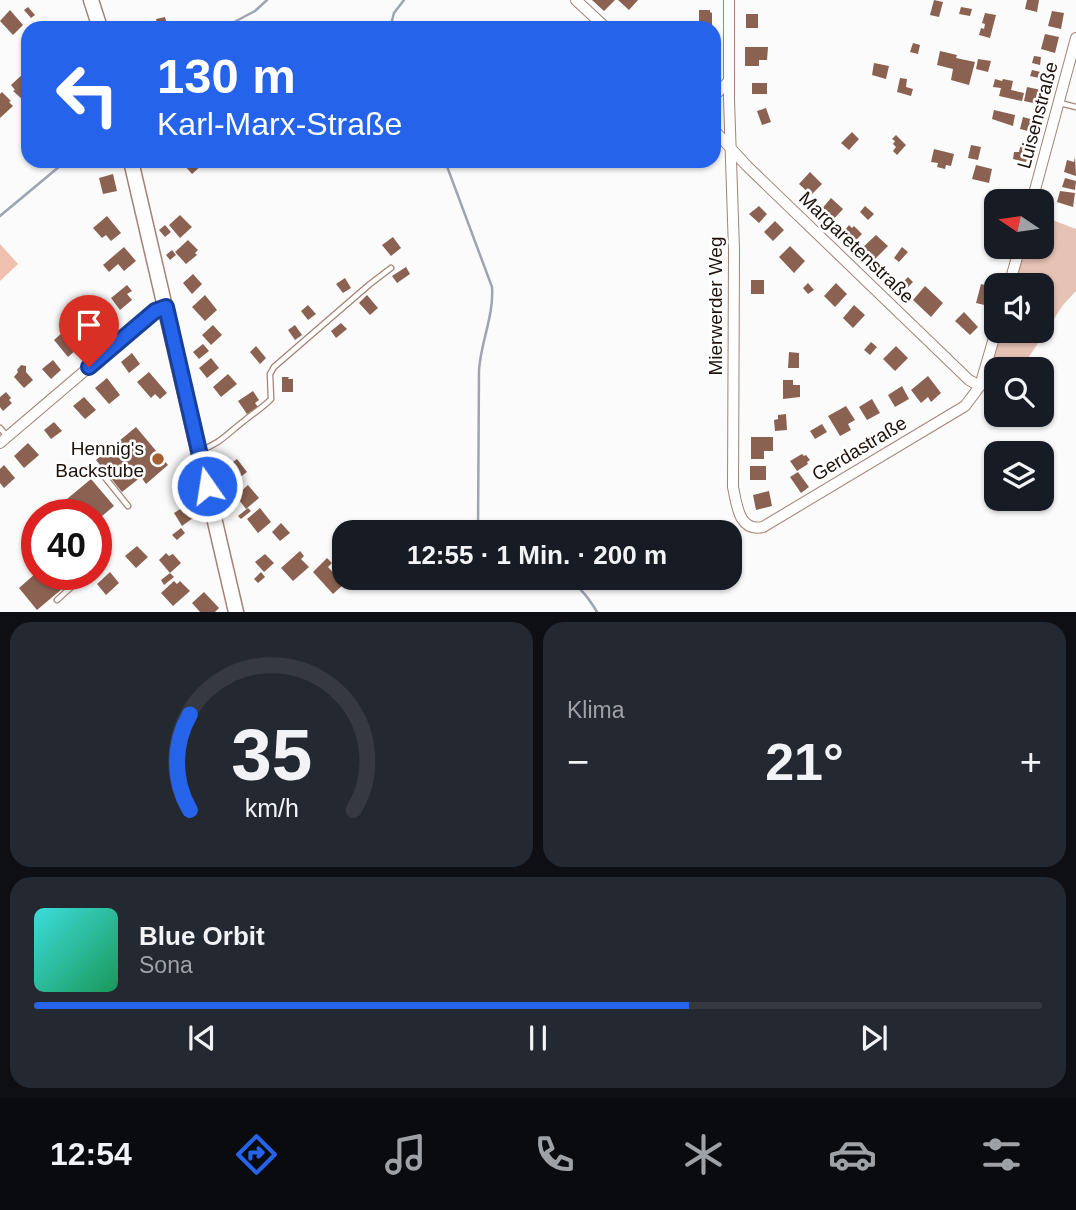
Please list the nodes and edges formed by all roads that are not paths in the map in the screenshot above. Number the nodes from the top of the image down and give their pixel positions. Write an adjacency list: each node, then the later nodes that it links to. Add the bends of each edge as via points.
1 (92, 0): 4 (street)
2 (576, 0): 5 (street)
3 (729, 0): 7 (street, Mierwerder Weg)
4 (98, 21)
5 (598, 21)
6 (1076, 38): 9 (street, Luisenstraße)
7 (729, 81): 8 (street); 12 (street, Mierwerder Weg)
8 (721, 89)
9 (1059, 103): 10 (lane); 14 (street, Luisenstraße)
10 (1076, 107)
11 (721, 138): 12 (street, Margaretenstraße)
12 (730, 148): 18 (street, Margaretenstraße); 23 (street, Mierwerder Weg, via 733,487 742,518)
13 (133, 168): 16 (street)
14 (1035, 189)
15 (391, 268): 20 (lane, via 274,367 267,403 220,442)
16 (166, 307): 19 (street, via 155,311); 20 (street)
17 (993, 343): 18 (street)
18 (980, 386): 23 (street, Gerdastraße, via 965,405 763,527)
19 (3, 436)
20 (199, 450): 26 (street)
21 (103, 475): 22 (lane)
22 (128, 506)
23 (750, 527)
24 (68, 590): 25 (lane)
25 (57, 600)
26 (236, 611)

